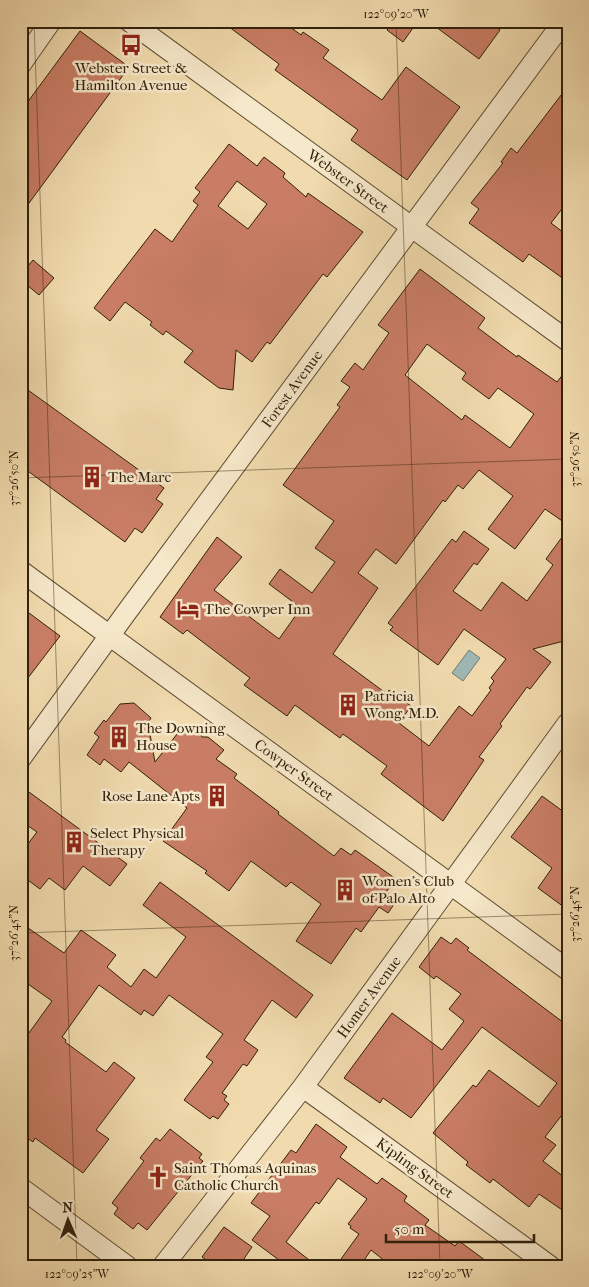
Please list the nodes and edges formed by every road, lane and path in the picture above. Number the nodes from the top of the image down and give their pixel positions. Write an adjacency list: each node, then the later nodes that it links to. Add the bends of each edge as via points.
1 (51, 21): 4 (street)
2 (128, 21): 5 (street, Webster Street)
3 (564, 21): 5 (street, Forest Avenue)
4 (21, 64)
5 (411, 227): 6 (street, Webster Street); 8 (street, Forest Avenue)
6 (568, 341)
7 (21, 570): 8 (street, Cowper Street)
8 (110, 635): 10 (street, Forest Avenue); 11 (street, Cowper Street)
9 (568, 723): 11 (street, Homer Avenue)
10 (21, 758)
11 (451, 885): 12 (street, Cowper Street); 13 (street, Homer Avenue)
12 (568, 970)
13 (303, 1087): 16 (street, Homer Avenue); 17 (street, Kipling Street)
14 (21, 1188): 15 (street)
15 (127, 1266)
16 (163, 1266)
17 (550, 1266)

